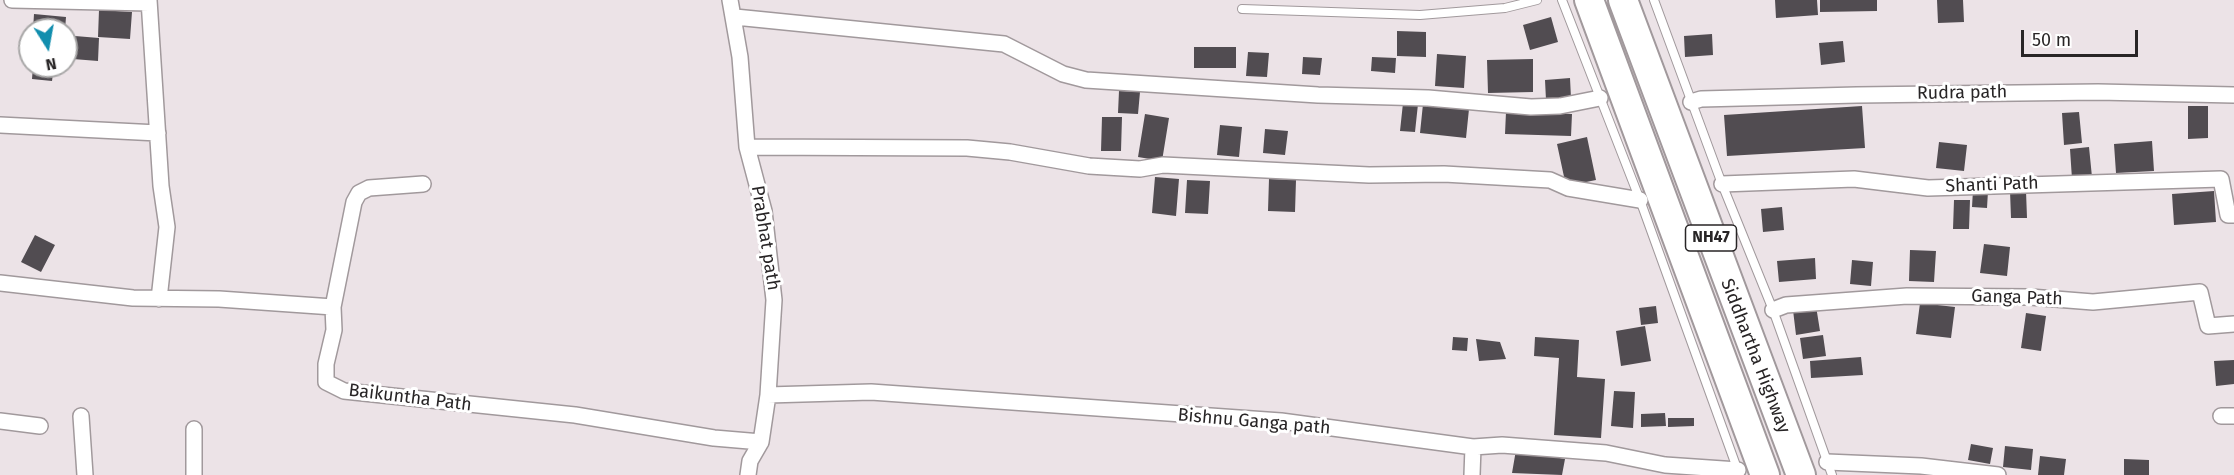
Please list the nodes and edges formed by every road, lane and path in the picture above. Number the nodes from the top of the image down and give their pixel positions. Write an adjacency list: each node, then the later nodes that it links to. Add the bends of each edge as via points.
1 (12, 0): 8 (street)
2 (730, 0): 10 (street, Prabhat path)
3 (1537, 0): 9 (lane, via 1505,8 1420,15)
4 (1562, 0): 12 (lane)
5 (1589, 0): 34 (highway, Siddhartha Highway / NH47)
6 (1623, 0): 39 (highway, Siddhartha Highway / NH47)
7 (1654, 0): 13 (lane)
8 (149, 1): 15 (street)
9 (1242, 9)
10 (735, 17): 12 (street, via 1005,44 1063,74 1086,80 1428,98 1504,106 1560,106); 16 (street, Prabhat path)
11 (2234, 95): 13 (street, Rudra path, via 1823,95)
12 (1600, 98): 19 (lane)
13 (1691, 102): 18 (lane)
14 (0, 124): 15 (street)
15 (158, 133): 22 (street, via 166,227)
16 (747, 147): 19 (street, via 967,148 1089,166 1140,169 1163,165 1550,180 1568,188); 26 (street, Prabhat path, via 764,211 774,300)
17 (423, 184): 23 (street, via 369,188 359,193)
18 (1722, 184): 20 (street, Shanti Path, via 1854,179 1928,188 2221,179 2228,215); 24 (lane)
19 (1640, 200): 34 (lane)
20 (2234, 215)
21 (0, 283): 22 (street)
22 (159, 299): 23 (street, via 219,298)
23 (333, 307): 31 (street, Baikuntha Path, via 334,330 326,382 344,391 575,415)
24 (1773, 310): 25 (street, Ganga Path, via 1786,304 1907,296 2093,302 2200,292 2208,326); 33 (lane)
25 (2234, 324)
26 (768, 395): 31 (street, Prabhat path); 32 (street, Bishnu Ganga path, via 871,392 1135,410 1281,421)
27 (81, 416): 35 (street)
28 (0, 421): 29 (street)
29 (40, 426)
30 (194, 429): 36 (street)
31 (761, 442): 37 (street, Prabhat path, via 750,461)
32 (1473, 447): 34 (street, Bishnu Ganga path, via 1502,445 1606,453 1665,465); 38 (street)
33 (1829, 469): 40 (street, via 1921,466)
34 (1748, 473)
35 (85, 475)
36 (194, 475)
37 (748, 475)
38 (1472, 475)
39 (1801, 475)
40 (1998, 475)

